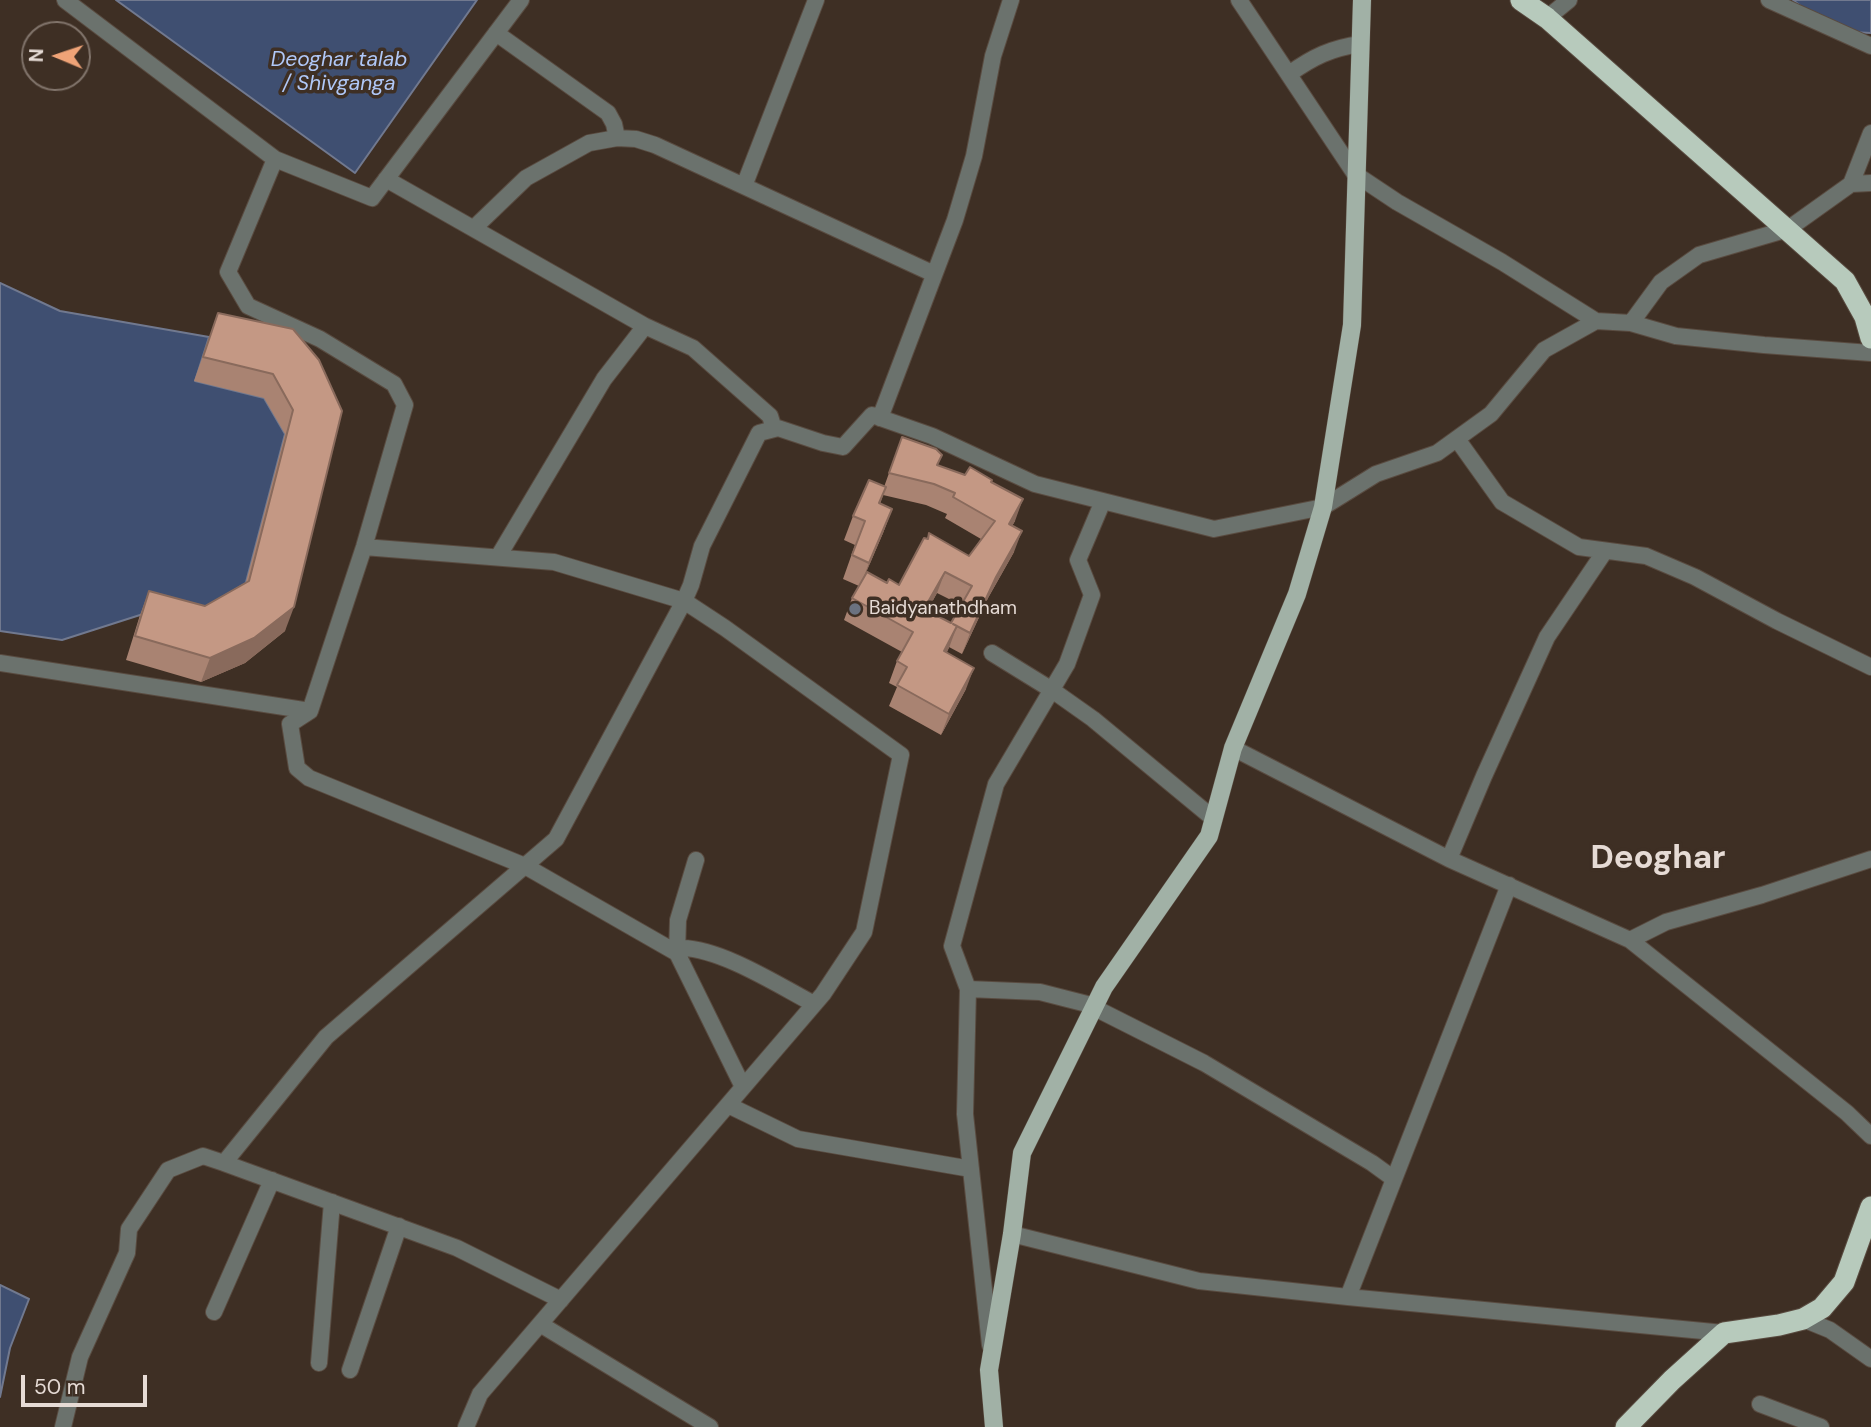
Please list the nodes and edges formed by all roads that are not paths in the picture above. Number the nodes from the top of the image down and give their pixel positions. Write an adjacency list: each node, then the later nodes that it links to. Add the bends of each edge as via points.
1 (65, 0): 17 (street)
2 (521, 0): 11 (street)
3 (816, 0): 22 (street)
4 (1012, 0): 25 (street, via 993,56 974,156)
5 (1239, 0): 14 (street)
6 (1362, 0): 12 (main road)
7 (1521, 0): 10 (highway)
8 (1569, 0): 10 (street)
9 (1769, 0): 13 (street)
10 (1548, 18): 24 (highway)
11 (496, 33): 16 (street, via 608,113); 19 (street)
12 (1361, 44): 14 (street, via 1322,54); 18 (main road)
13 (1871, 46)
14 (1289, 74): 18 (street)
15 (1871, 133): 21 (street)
16 (617, 138): 22 (street, via 655,145); 23 (street, via 589,143 526,178)
17 (275, 159): 19 (street, via 372,198); 36 (street, via 228,272 248,306 320,339 394,384 405,405)
18 (1356, 174): 26 (street); 35 (main road, via 1352,325)
19 (386, 179): 23 (street)
20 (1871, 183): 21 (street)
21 (1851, 184): 24 (street)
22 (744, 186): 25 (street)
23 (474, 228): 28 (street)
24 (1788, 229): 27 (street, via 1699,255 1661,282); 29 (highway, via 1845,281)
25 (934, 274): 31 (street)
26 (1596, 321): 27 (street); 33 (street, via 1544,351 1491,414)
27 (1631, 323): 30 (street, via 1676,336)
28 (645, 326): 32 (street, via 693,348 770,416); 38 (street, via 604,379)
29 (1871, 338)
30 (1871, 353)
31 (880, 418): 32 (street, via 872,415 843,447); 34 (street, via 932,436 1035,484)
32 (774, 429): 39 (street, via 759,433 702,546)
33 (1457, 439): 35 (street, via 1437,453 1376,474); 37 (street, via 1502,502 1579,547)
34 (1103, 502): 35 (street, via 1214,528); 43 (street, via 1078,560 1092,595 1067,664)
35 (1323, 507): 45 (main road, via 1297,594)
36 (364, 547): 38 (street); 44 (street)
37 (1605, 551): 42 (street, via 1646,556 1695,577); 47 (street, via 1547,637)
38 (498, 557): 39 (street, via 554,562)
39 (684, 601): 50 (street, via 556,839); 55 (street, via 901,755 864,932)
40 (992, 653): 43 (street)
41 (0, 663): 44 (street)
42 (1871, 667)
43 (1052, 690): 46 (street); 54 (street, via 996,784 952,946)
44 (310, 711): 50 (street, via 290,724 297,768 309,778)
45 (1233, 748): 46 (main road); 47 (street)
46 (1214, 819): 56 (main road, via 1209,836 1104,987)
47 (1449, 859): 51 (street)
48 (1871, 859): 52 (street, via 1666,922)
49 (696, 860): 53 (street, via 678,920)
50 (525, 866): 53 (street); 60 (street, via 326,1037)
51 (1509, 885): 52 (street); 62 (street)
52 (1630, 940): 59 (street)
53 (677, 953): 55 (street, via 694,948 741,965); 57 (street)
54 (968, 989): 56 (street, via 1040,992); 61 (street, via 965,1114)
55 (814, 1004): 57 (street)
56 (1094, 1009): 62 (street, via 1204,1063); 67 (main road, via 1022,1153)
57 (743, 1087): 58 (street)
58 (728, 1105): 61 (street, via 798,1139); 69 (street)
59 (1871, 1136)
60 (224, 1163): 63 (street); 79 (street, via 203,1156 168,1170 129,1229 127,1253 80,1357)
61 (971, 1169): 74 (street)
62 (1394, 1178): 68 (street)
63 (272, 1180): 64 (street); 70 (street)
64 (332, 1202): 66 (street); 76 (street)
65 (1871, 1207): 71 (highway, via 1844,1282 1822,1308)
66 (399, 1226): 69 (street, via 457,1248); 77 (street)
67 (1012, 1234): 68 (street, via 1199,1281); 74 (main road)
68 (1348, 1297): 73 (street)
69 (561, 1300): 72 (street)
70 (214, 1312)
71 (1803, 1319): 73 (highway); 75 (street, via 1830,1330)
72 (540, 1324): 80 (street, via 480,1394); 81 (street)
73 (1724, 1333): 83 (highway)
74 (991, 1354): 82 (main road)
75 (1871, 1359)
76 (319, 1363)
77 (350, 1370)
78 (1760, 1404): 84 (street)
79 (63, 1427)
80 (466, 1427)
81 (710, 1427)
82 (994, 1427)
83 (1626, 1427)
84 (1821, 1427)

